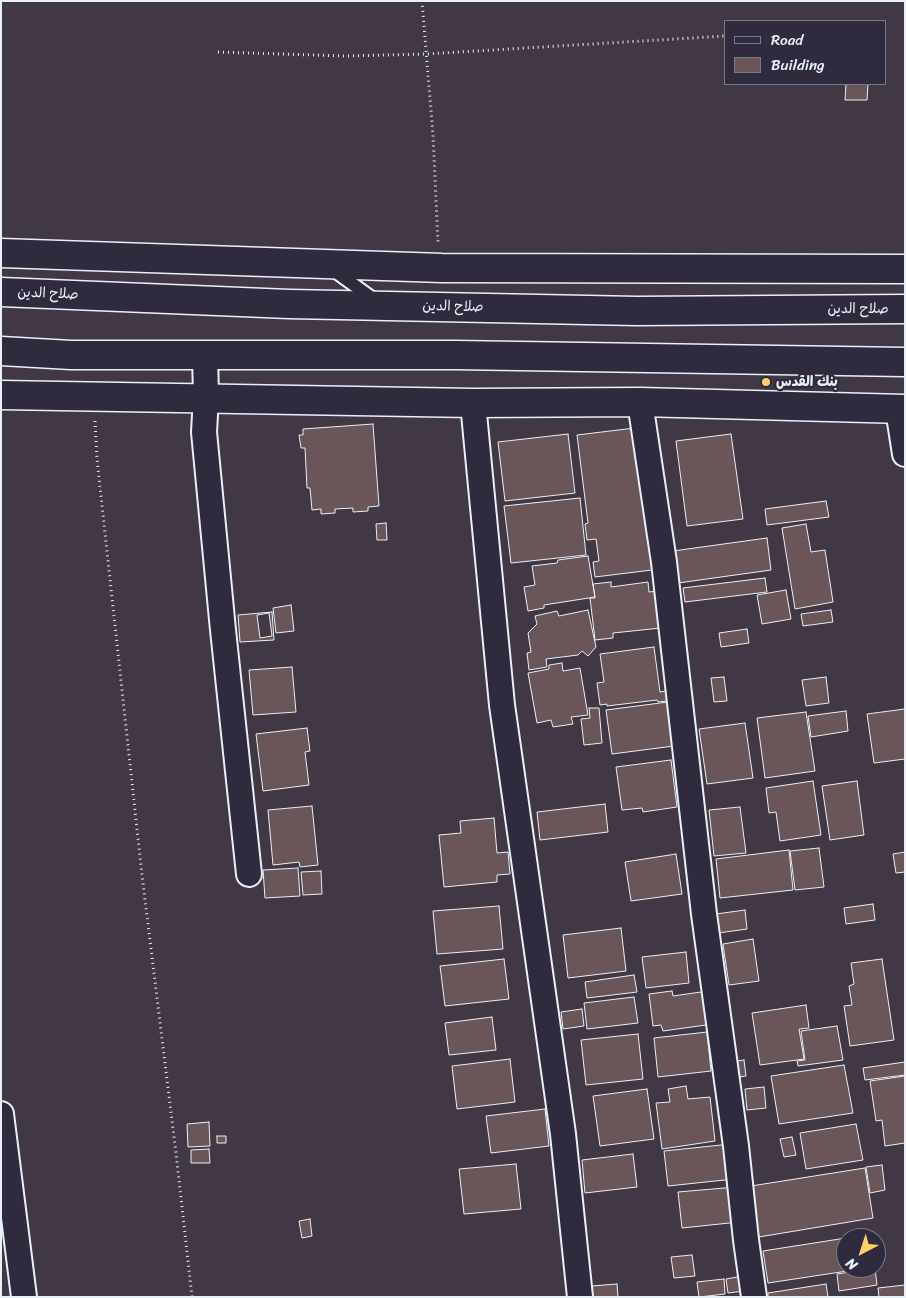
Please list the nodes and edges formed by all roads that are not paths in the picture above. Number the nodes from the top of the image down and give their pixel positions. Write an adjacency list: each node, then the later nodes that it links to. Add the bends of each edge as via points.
1 (1, 252): 2 (main road)
2 (323, 264): 3 (main road, via 442,268); 5 (lane)
3 (905, 269)
4 (1, 292): 5 (main road, صلاح الدين)
5 (382, 305): 6 (main road, صلاح الدين, via 637,311)
6 (905, 309)
7 (1, 351): 8 (main road, via 71,355)
8 (205, 354): 9 (main road); 11 (street)
9 (905, 362)
10 (1, 395): 11 (main road)
11 (206, 397): 13 (main road); 16 (street, via 204,432)
12 (640, 402): 13 (main road); 14 (main road); 21 (street, via 664,562 704,914)
13 (473, 403): 20 (street, via 502,705 563,1134)
14 (901, 409): 15 (street)
15 (905, 454)
16 (249, 874)
17 (1, 1114): 18 (street)
18 (8, 1220): 19 (street)
19 (24, 1297)
20 (580, 1297)
21 (754, 1297)

